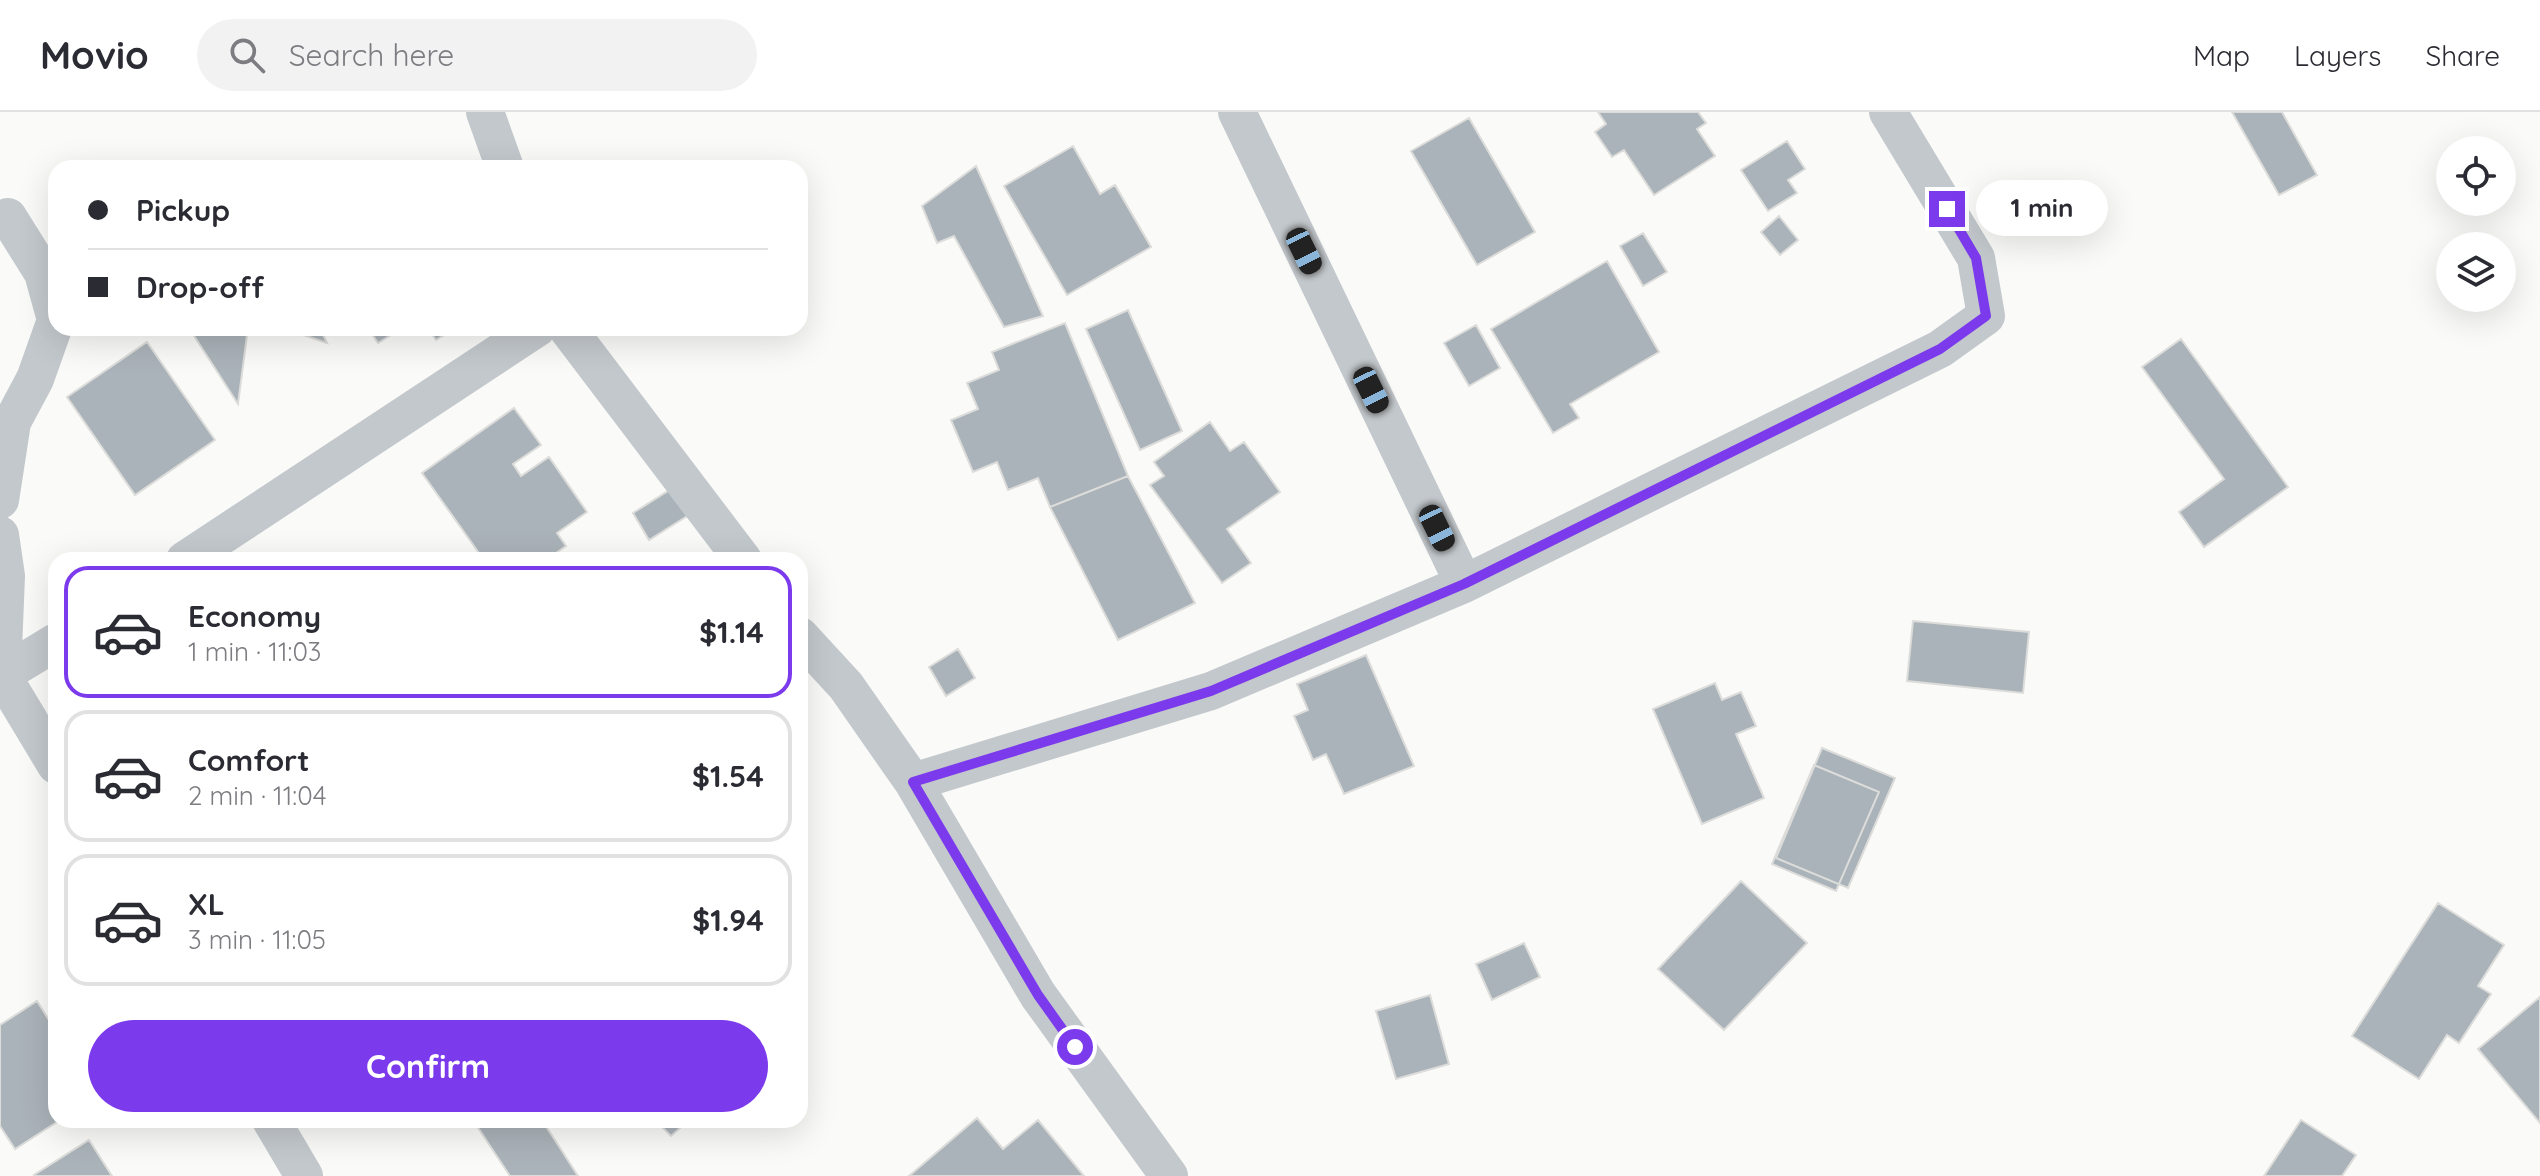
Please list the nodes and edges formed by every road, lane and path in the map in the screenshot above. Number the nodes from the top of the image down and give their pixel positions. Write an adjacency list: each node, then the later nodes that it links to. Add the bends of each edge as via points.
1 (485, 112): 4 (street)
2 (1237, 112): 14 (street)
3 (1888, 112): 14 (street, via 1976,258 1986,316 1940,349)
4 (502, 160)
5 (8, 217): 6 (street, via 43,273)
6 (48, 291)
7 (50, 336): 10 (street, via 12,422)
8 (525, 336): 12 (street)
9 (573, 336): 13 (street)
10 (0, 500)
11 (0, 535): 17 (street, via 6,576)
12 (197, 552)
13 (737, 552)
14 (1464, 584): 19 (street, via 1211,691)
15 (808, 645): 19 (street, via 846,686)
16 (48, 647): 17 (street)
17 (1, 674): 18 (street)
18 (48, 752)
19 (913, 782): 22 (street, via 1038,995)
20 (276, 1128): 21 (street)
21 (304, 1176)
22 (1169, 1176)

